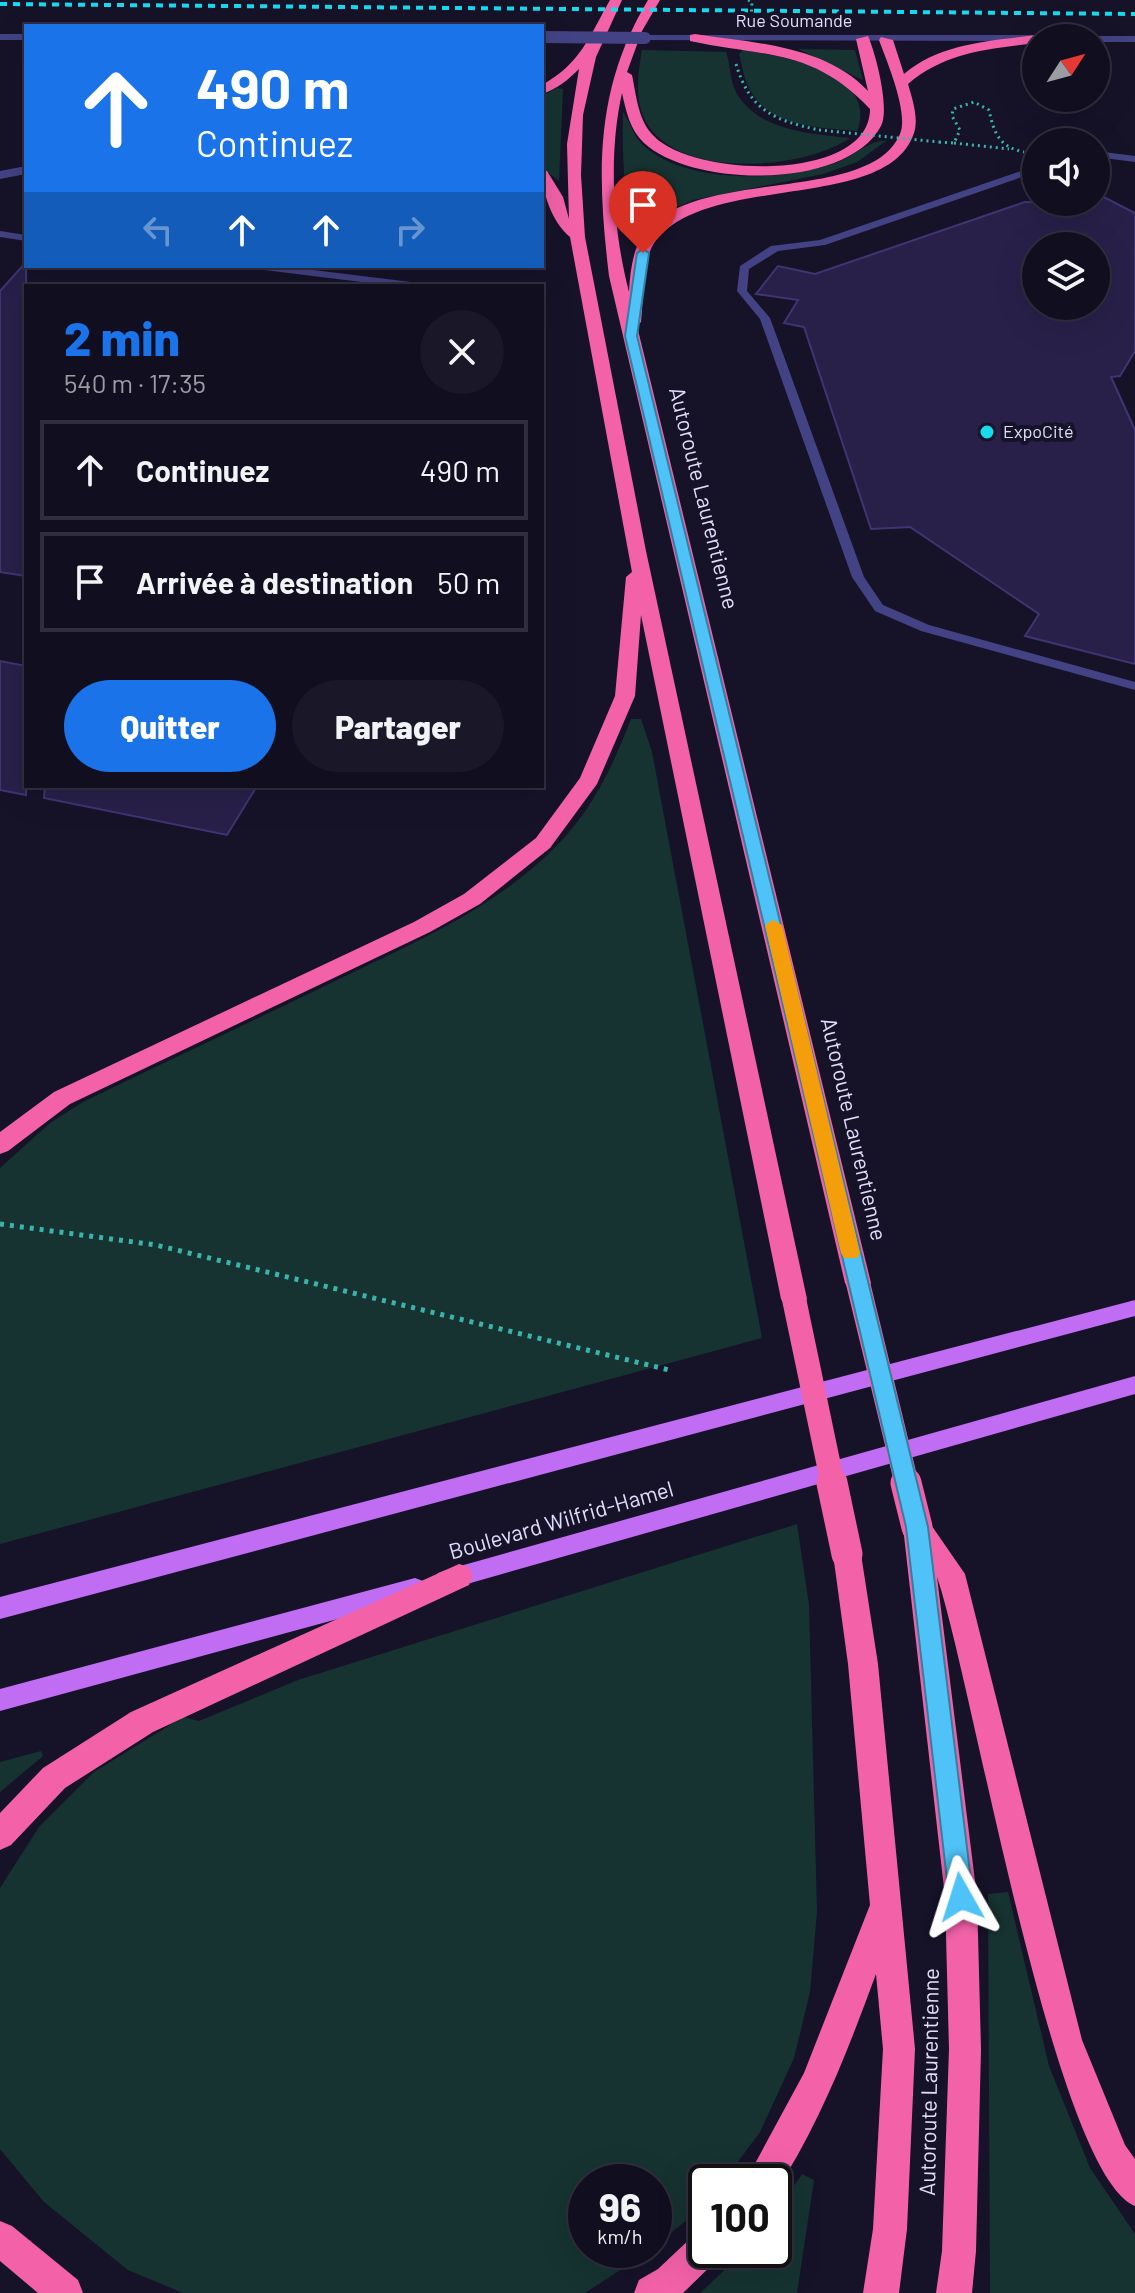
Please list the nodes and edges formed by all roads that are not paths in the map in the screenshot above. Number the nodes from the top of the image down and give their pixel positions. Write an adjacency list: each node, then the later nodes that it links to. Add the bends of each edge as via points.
1 (616, 0): 13 (highway, Autoroute Laurentienne)
2 (654, 0): 14 (highway, Autoroute Laurentienne, via 637,24)
3 (0, 37): 4 (street)
4 (24, 37)
5 (544, 37): 6 (street, Rue Soumande, bridge)
6 (695, 38): 8 (street, Rue Soumande); 17 (highway, via 823,64 852,81)
7 (1022, 38): 11 (street, Rue Soumande)
8 (863, 39): 11 (street, Rue Soumande); 17 (highway)
9 (1110, 39): 10 (street)
10 (1135, 39)
11 (886, 40): 15 (highway)
12 (1022, 41): 15 (highway, via 940,56 922,63)
13 (591, 48): 16 (highway, via 562,79); 27 (highway, Autoroute Laurentienne, via 582,71 574,144)
14 (623, 61): 17 (highway, via 643,135 666,154 711,169 762,172 835,157 861,142 875,124); 31 (highway, Autoroute Laurentienne, via 607,138 607,191 617,276)
15 (900, 84): 31 (highway, via 908,132 903,144 876,165 831,180 704,204 662,224 643,253)
16 (544, 89)
17 (877, 110)
18 (1110, 156): 19 (lane)
19 (1135, 159)
20 (0, 167): 21 (street)
21 (24, 168)
22 (24, 169): 24 (street)
23 (1022, 174): 33 (lane, via 821,243 775,248 744,268 742,291 765,318 858,577 879,608 925,628)
24 (0, 175)
25 (544, 177): 27 (highway, via 561,219)
26 (0, 234): 28 (lane)
27 (578, 237): 32 (highway, Autoroute Laurentienne)
28 (24, 238)
29 (272, 268): 30 (lane)
30 (403, 284)
31 (631, 336): 37 (highway, Autoroute Laurentienne, bridge)
32 (637, 551): 34 (highway, via 625,696 590,779 543,843 460,906 62,1098); 42 (highway, Autoroute Laurentienne, bridge, via 847,1554 863,1664)
33 (1135, 686)
34 (0, 1145)
35 (1135, 1308): 39 (main road)
36 (1135, 1385): 38 (main road, Boulevard Wilfrid-Hamel)
37 (917, 1527): 44 (highway, via 951,1574 1066,2040 1113,2157); 50 (highway, Autoroute Laurentienne, via 961,1897 965,2049)
38 (459, 1576): 40 (main road, Boulevard Wilfrid-Hamel); 41 (highway, via 142,1722 54,1778)
39 (0, 1608)
40 (0, 1700)
41 (0, 1835)
42 (885, 1905): 43 (highway, via 823,2070); 49 (highway, Autoroute Laurentienne, via 899,2049 890,2229)
43 (775, 2164)
44 (1135, 2189)
45 (0, 2238): 47 (highway)
46 (688, 2264): 48 (highway)
47 (65, 2293)
48 (652, 2293)
49 (881, 2293)
50 (954, 2293)

